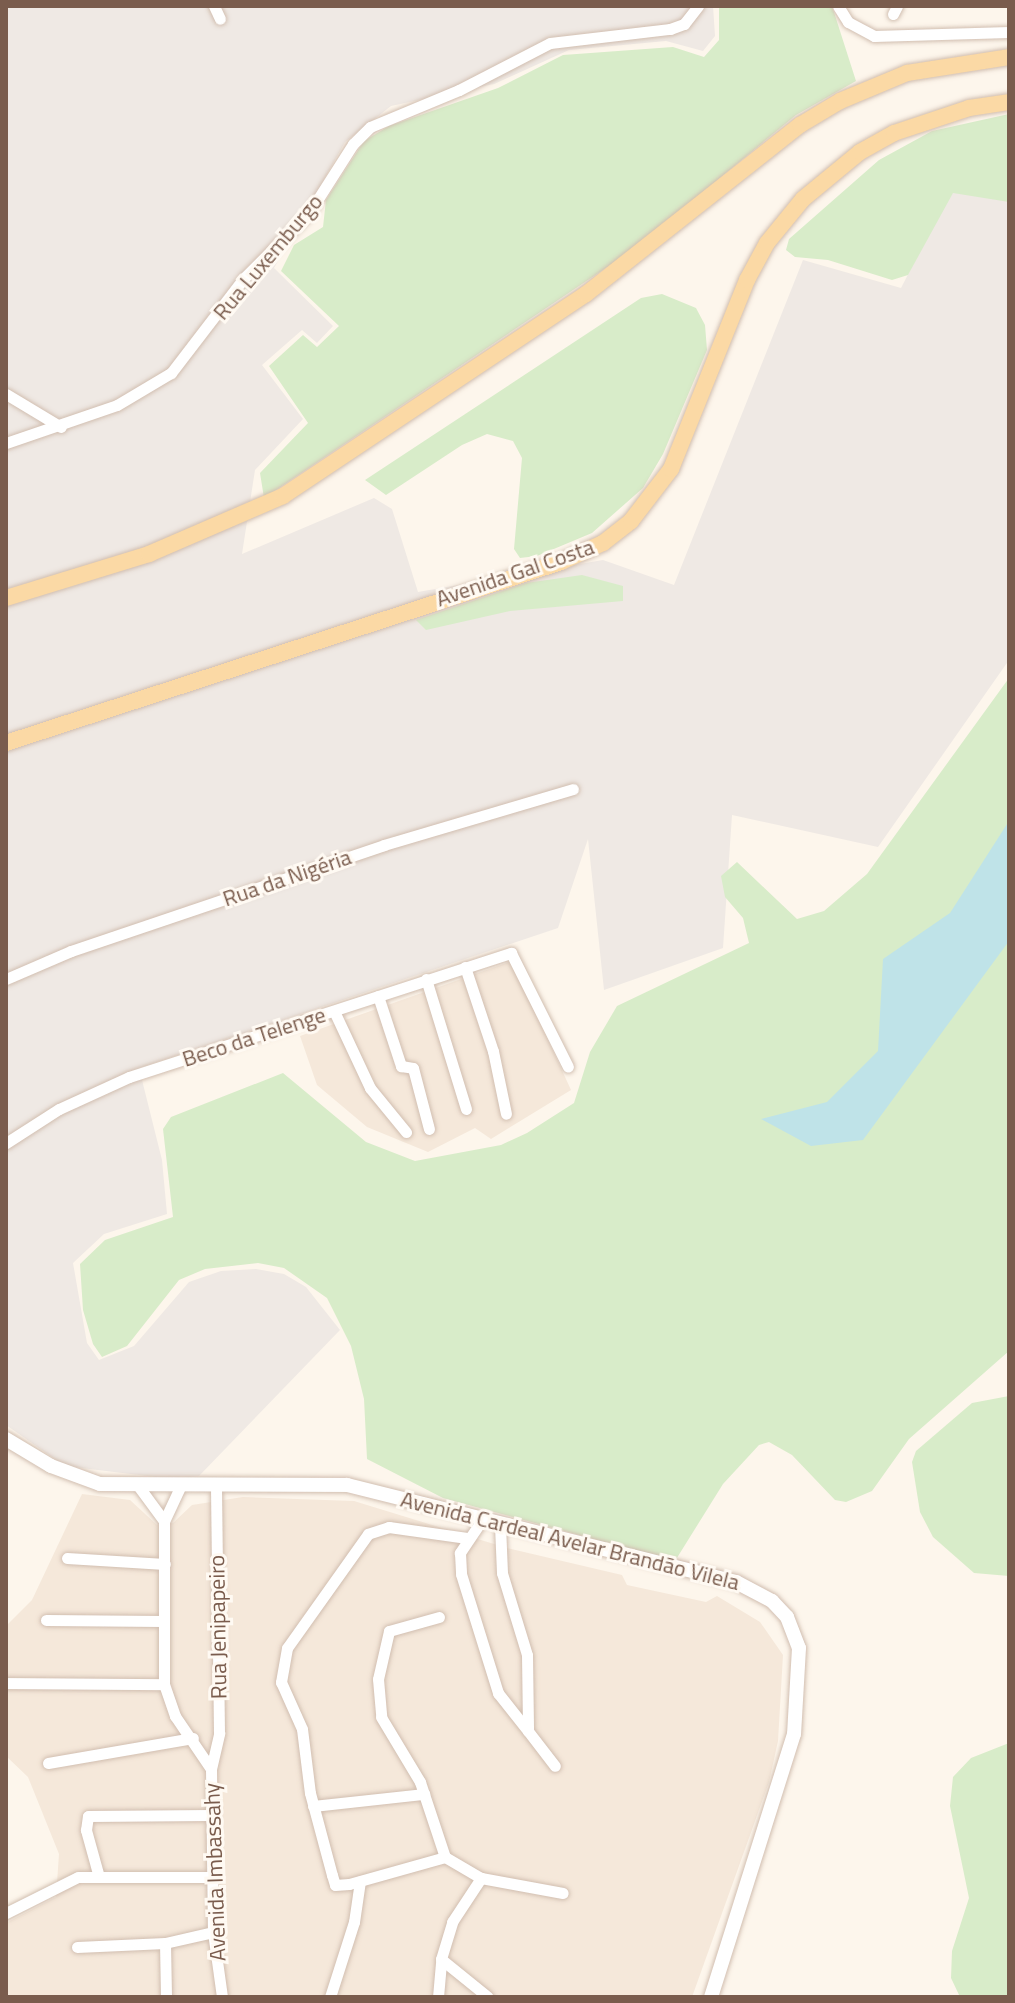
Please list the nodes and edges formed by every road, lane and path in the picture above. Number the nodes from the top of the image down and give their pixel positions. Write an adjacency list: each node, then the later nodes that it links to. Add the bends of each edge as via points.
1 (214, 6): 4 (street)
2 (698, 6): 9 (street, Rua Luxemburgo, via 684,24 670,29 550,43 459,90 370,127 353,144 309,213 244,278 186,359 140,393)
3 (838, 6): 5 (street, via 848,22 874,36)
4 (220, 19)
5 (1009, 32)
6 (1009, 57): 11 (main road, via 907,73 840,101 790,132 586,294 283,496 149,554)
7 (1009, 102): 12 (main road, Avenida Gal Costa, via 969,108 894,133 860,152 803,199 767,243 747,280 671,469 631,521 603,543 561,562)
8 (6, 394): 9 (street)
9 (61, 427): 10 (street, Rua Luxemburgo)
10 (6, 443)
11 (6, 598)
12 (6, 743)
13 (573, 789): 15 (street, Rua da Nigéria, via 369,850 71,951)
14 (465, 967): 16 (street, Beco da Telenge); 19 (street, Beco da Telenge, via 511,953); 21 (street, via 493,1051)
15 (6, 979)
16 (426, 979): 17 (street, Beco da Telenge); 20 (street)
17 (378, 996): 18 (street, Beco da Telenge); 22 (street, via 401,1066 413,1068)
18 (334, 1011): 23 (street, via 370,1088); 24 (street, Beco da Telenge, via 129,1077 59,1109)
19 (568, 1067)
20 (466, 1109)
21 (506, 1114)
22 (429, 1129)
23 (406, 1132)
24 (6, 1143)
25 (6, 1439): 28 (main road, Avenida Cardeal Avelar Brandão Vilela, via 78,1477)
26 (216, 1484): 27 (main road, Avenida Cardeal Avelar Brandão Vilela); 29 (main road, Avenida Cardeal Avelar Brandão Vilela, via 347,1485); 44 (street, Rua Jenipapeiro, via 219,1733)
27 (181, 1485): 28 (main road, Avenida Cardeal Avelar Brandão Vilela); 30 (street, Avenida Imbassahy)
28 (139, 1487): 30 (street)
29 (482, 1520): 31 (main road, Avenida Cardeal Avelar Brandão Vilela); 32 (street)
30 (164, 1521): 34 (street, Avenida Imbassahy)
31 (500, 1525): 40 (street, via 502,1573 527,1655); 64 (main road, Avenida Cardeal Avelar Brandão Vilela, via 751,1588 772,1601 792,1626 800,1675 788,1765 746,1876)
32 (467, 1538): 40 (street, via 460,1553 461,1574 505,1706); 46 (street, via 389,1527 368,1534 294,1635 280,1672 302,1729)
33 (67, 1558): 34 (street)
34 (165, 1564): 37 (street, Avenida Imbassahy)
35 (439, 1617): 45 (street, via 389,1631 378,1679 383,1724 407,1757)
36 (46, 1620): 37 (street)
37 (163, 1621): 39 (street, Avenida Imbassahy)
38 (6, 1683): 39 (street)
39 (164, 1684): 41 (street, Avenida Imbassahy, via 175,1716)
40 (528, 1731): 43 (street)
41 (193, 1738): 42 (street); 44 (street, Avenida Imbassahy)
42 (48, 1763)
43 (555, 1766)
44 (211, 1769): 47 (street, Avenida Imbassahy)
45 (424, 1794): 46 (street); 48 (street)
46 (313, 1806): 52 (street, via 335,1885)
47 (211, 1815): 49 (street, via 93,1815 85,1823); 50 (street, Avenida Imbassahy)
48 (445, 1857): 51 (street); 52 (street)
49 (99, 1877): 50 (street); 54 (street, via 67,1879 31,1904)
50 (212, 1877): 55 (street, Avenida Imbassahy)
51 (481, 1878): 53 (street); 58 (street, via 452,1922)
52 (360, 1881): 62 (street, via 348,1946)
53 (563, 1893)
54 (6, 1913)
55 (213, 1932): 56 (street); 61 (street, Avenida Imbassahy)
56 (165, 1943): 57 (street); 60 (street)
57 (77, 1947)
58 (441, 1959): 59 (street); 63 (street)
59 (485, 1994)
60 (166, 1997)
61 (222, 1997)
62 (330, 1997)
63 (438, 1997)
64 (711, 1997)

